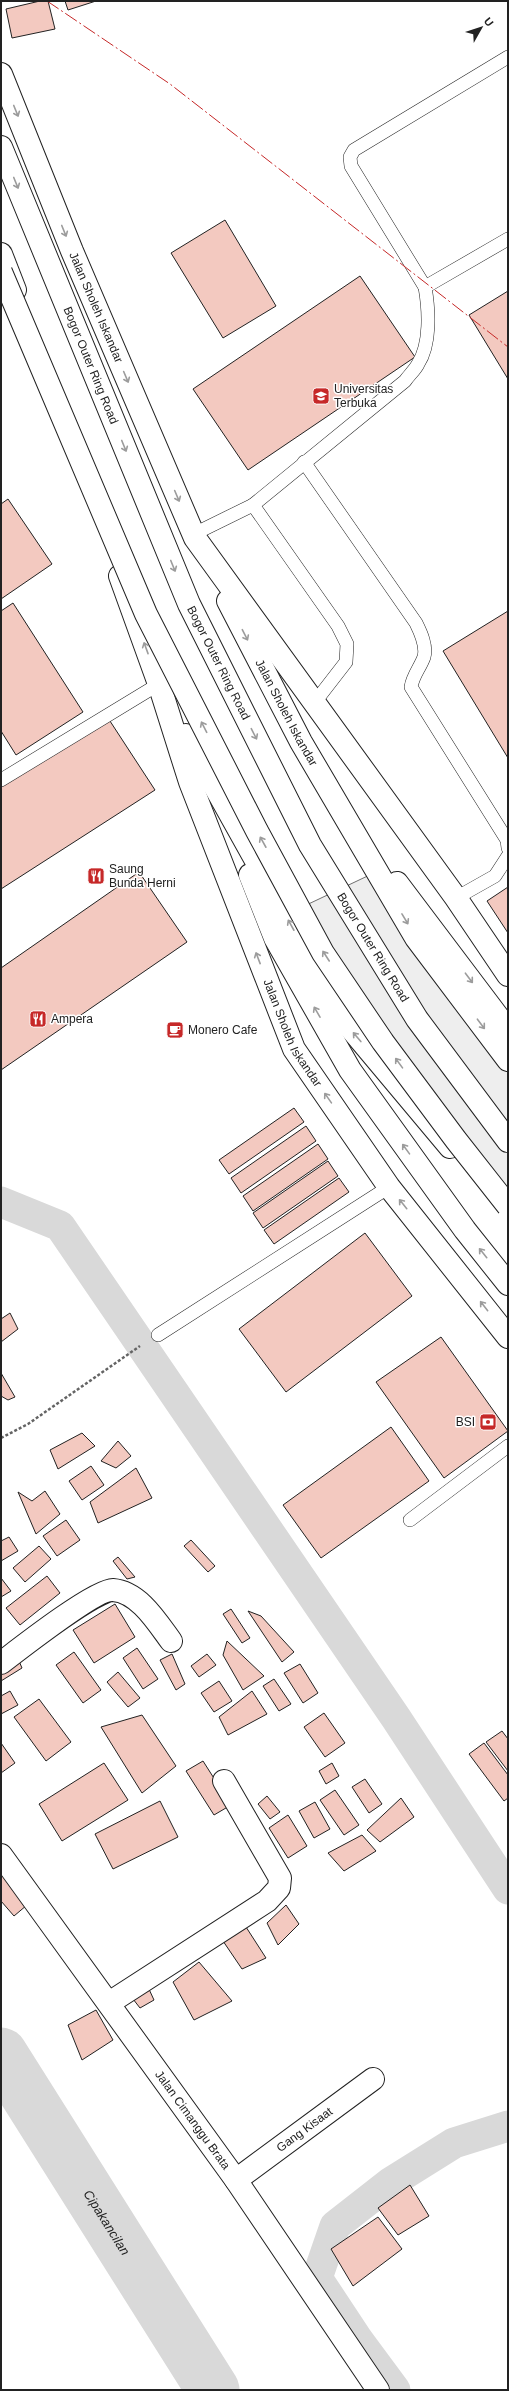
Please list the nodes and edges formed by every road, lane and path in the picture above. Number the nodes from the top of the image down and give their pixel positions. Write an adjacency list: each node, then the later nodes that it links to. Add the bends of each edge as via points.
1 (508, 57): 7 (lane, via 354,150 350,157 350,166)
2 (1, 74): 11 (main road, Jalan Sholeh Iskandar, one-way to 11, via 72,251)
3 (1, 147): 23 (main road, Bogor Outer Ring Road, one-way to 23, via 188,604 310,845 417,1019)
4 (508, 239): 7 (lane)
5 (1, 254): 8 (main road, Jalan Sholeh Iskandar)
6 (1, 272): 25 (main road, one-way to 6, bridge, via 383,1042 323,953 257,831 146,614)
7 (425, 287): 9 (lane, via 426,346 419,364 405,381)
8 (9, 297): 12 (main road, Jalan Sholeh Iskandar, one-way to 8)
9 (304, 462): 10 (lane); 17 (lane, via 416,623 421,634 424,657 412,677 411,687 507,840)
10 (253, 505): 11 (lane); 13 (lane, via 338,626 347,644 346,662)
11 (195, 536): 13 (main road, Jalan Sholeh Iskandar); 16 (main road, Jalan Sholeh Iskandar, one-way to 16)
12 (159, 684): 14 (lane); 15 (main road, Jalan Sholeh Iskandar); 24 (main road, Jalan Sholeh Iskandar, one-way to 12, via 294,1049 190,782)
13 (315, 702): 19 (main road, Jalan Sholeh Iskandar)
14 (1, 780)
15 (215, 791): 26 (main road, Jalan Sholeh Iskandar, one-way to 15, via 347,1024); 27 (main road, one-way to 15, via 464,1230 350,1070 275,938)
16 (329, 792): 21 (main road, one-way to 21); 22 (main road, Jalan Sholeh Iskandar, one-way to 22, via 416,938)
17 (508, 848)
18 (508, 856): 19 (lane, via 495,876)
19 (456, 898): 20 (main road, Jalan Sholeh Iskandar)
20 (508, 975)
21 (508, 1030)
22 (508, 1060)
23 (508, 1141)
24 (389, 1187): 28 (lane); 29 (main road, Jalan Sholeh Iskandar, one-way to 24)
25 (508, 1206)
26 (508, 1217)
27 (508, 1284)
28 (158, 1335)
29 (508, 1337)
30 (136, 1348): 31 (path, via 28,1424)
31 (1, 1438)
32 (508, 1446): 33 (lane)
33 (410, 1520)
34 (171, 1640): 35 (main road, via 147,1609 124,1593 112,1590 91,1598)
35 (1, 1663)
36 (224, 1781): 38 (main road, via 280,1878 279,1888 267,1901)
37 (1, 1855): 38 (main road, Jalan Cimanggu Brata)
38 (109, 2003): 40 (main road, Jalan Cimanggu Brata)
39 (373, 2079): 40 (main road, Gang Kisaat)
40 (236, 2180): 41 (main road, Jalan Cimanggu Brata)
41 (378, 2390)

